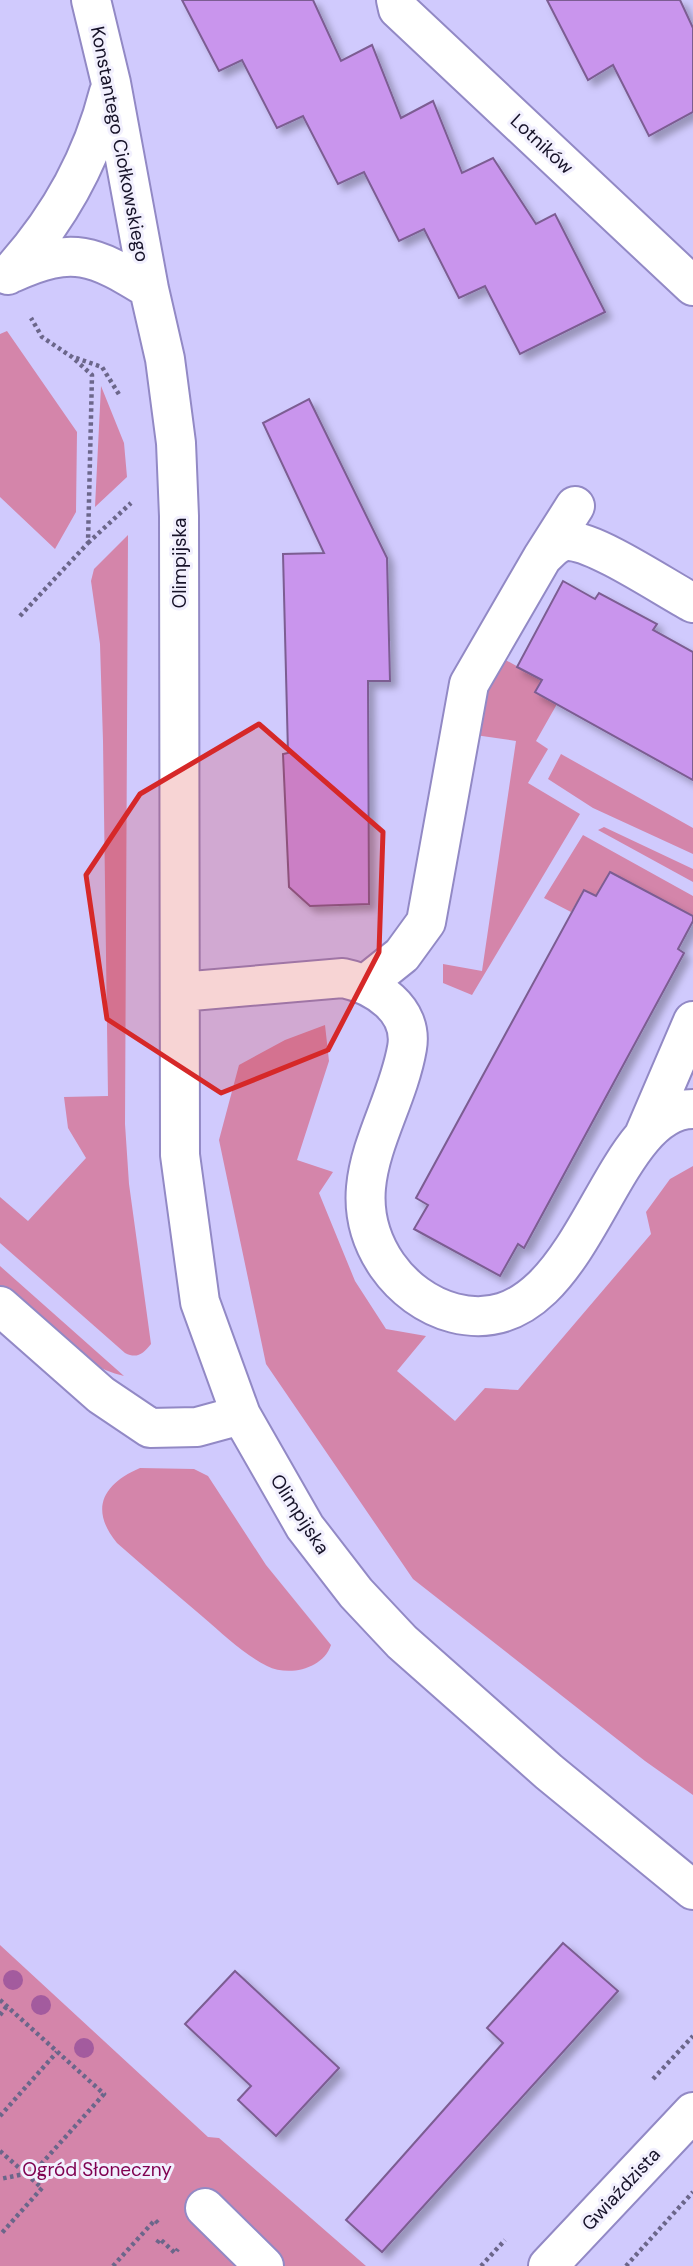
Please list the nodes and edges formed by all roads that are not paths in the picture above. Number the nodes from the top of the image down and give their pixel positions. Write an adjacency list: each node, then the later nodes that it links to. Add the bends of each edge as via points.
1 (91, 0): 3 (street, Konstantego Ciołkowskiego)
2 (396, 0): 5 (street, Lotników, via 398,9)
3 (111, 83): 4 (street, via 101,126 71,193 40,240); 6 (street, Konstantego Ciołkowskiego)
4 (4, 278): 6 (street, via 45,258 73,257 104,262)
5 (693, 286)
6 (149, 289): 11 (street, Olimpijska, via 165,359 176,443)
7 (575, 506): 8 (street)
8 (542, 558): 9 (street, via 556,544 568,540 591,547); 10 (street, via 470,684 426,922 402,955)
9 (693, 603)
10 (367, 983): 11 (street, via 343,978); 14 (street, via 392,1001 404,1022 408,1046 379,1132 365,1198 376,1248 398,1280 428,1303 455,1313 497,1316 530,1301 561,1266)
11 (180, 992): 16 (street, Olimpijska, via 180,1155 200,1301)
12 (693, 1021): 14 (street)
13 (693, 1109): 14 (street, via 666,1115)
14 (643, 1137)
15 (0, 1306): 16 (street, via 100,1395 150,1428 197,1427)
16 (241, 1415): 17 (street, Olimpijska, via 305,1527 356,1593 402,1642)
17 (693, 1890)
18 (693, 2112): 21 (street, Gwiaździsta)
19 (205, 2208): 20 (street)
20 (264, 2266)
21 (548, 2266)

